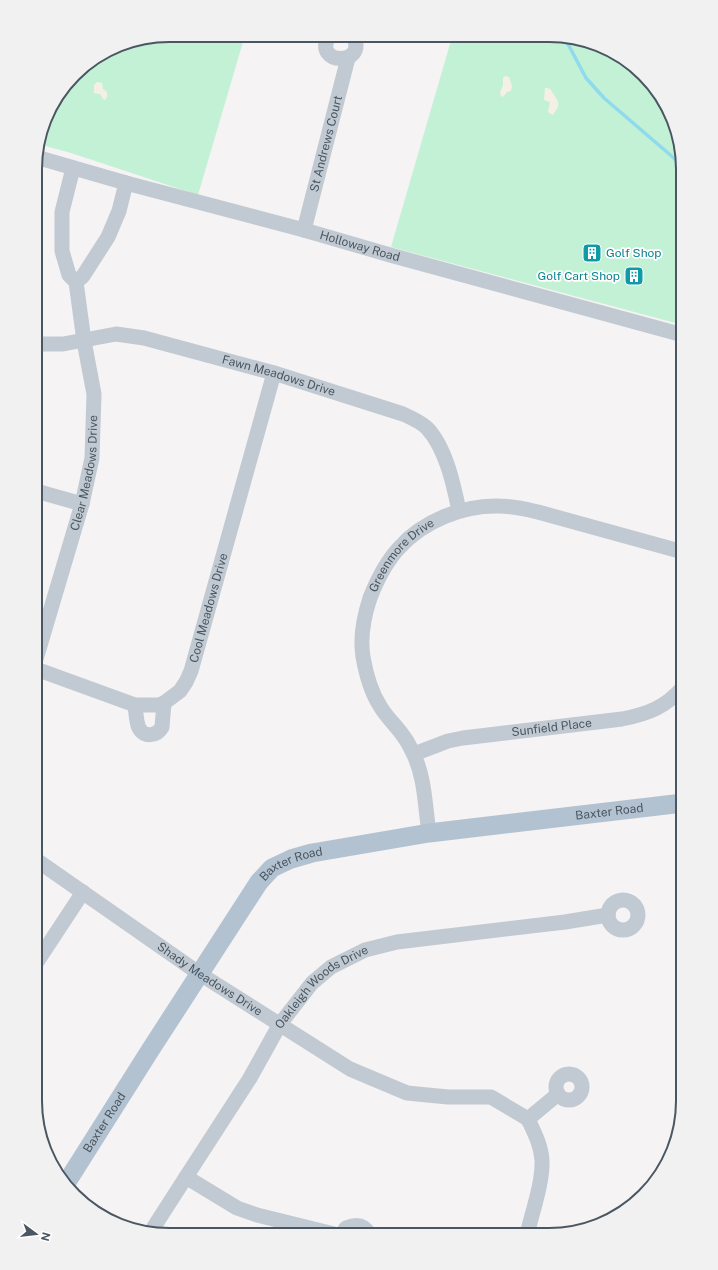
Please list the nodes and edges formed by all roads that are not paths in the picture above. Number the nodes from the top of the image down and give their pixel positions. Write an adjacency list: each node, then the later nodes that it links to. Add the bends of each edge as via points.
1 (327, 42): 3 (street, via 326,46 330,55 338,60)
2 (355, 42): 3 (street, St Andrews Court, via 356,46)
3 (348, 58): 7 (street, St Andrews Court)
4 (43, 159): 5 (street, Holloway Road)
5 (73, 168): 6 (street, Holloway Road); 8 (street, Clear Meadows Drive, via 62,212 62,252 69,275)
6 (126, 183): 7 (street, Holloway Road); 8 (street, via 119,211 108,237 83,276)
7 (304, 230): 9 (street, Holloway Road)
8 (76, 282): 10 (street, Clear Meadows Drive)
9 (676, 333)
10 (84, 341): 11 (street, Fawn Meadows Drive); 12 (street, Fawn Meadows Drive, via 116,334 129,335); 14 (street, Clear Meadows Drive, via 94,394 92,458)
11 (42, 344)
12 (274, 373): 15 (street, Fawn Meadows Drive, via 403,414 427,428 445,457); 20 (street, Cool Meadows Drive, via 191,671 180,691)
13 (42, 493): 14 (street)
14 (82, 504): 17 (street, Clear Meadows Drive)
15 (459, 512): 16 (street, Greenmore Drive, via 498,506 517,508); 22 (street, Greenmore Drive, via 426,526 399,548 374,587 368,604 362,638 363,656 372,691 380,707 405,738)
16 (676, 550)
17 (42, 639)
18 (42, 671): 21 (street)
19 (676, 695): 22 (street, Sunfield Place, via 665,704 642,715 463,738)
20 (164, 703): 21 (street); 21 (street, via 162,727 153,735 145,734 139,728)
21 (135, 705)
22 (414, 754): 24 (street, Greenmore Drive, via 422,781)
23 (676, 804): 24 (main road, Baxter Road)
24 (428, 833): 29 (main road, Baxter Road, via 312,853 272,868 259,882)
25 (42, 864): 26 (street, Shady Meadows Drive)
26 (83, 892): 28 (street); 29 (street, Shady Meadows Drive)
27 (608, 915): 30 (street, Oakleigh Woods Drive, via 397,942 365,950 331,967 312,983)
28 (42, 954)
29 (200, 974): 30 (street, Shady Meadows Drive); 34 (main road, Baxter Road)
30 (280, 1024): 32 (street, Shady Meadows Drive, via 350,1069 407,1093 491,1098); 33 (street, Oakleigh Woods Drive, via 250,1078)
31 (558, 1094): 32 (street)
32 (528, 1119): 39 (street, via 542,1159 540,1181)
33 (186, 1177): 35 (street, Oakleigh Woods Drive); 36 (street, via 237,1208)
34 (69, 1179)
35 (154, 1227)
36 (309, 1228)
37 (346, 1228): 38 (street, via 356,1225)
38 (364, 1228)
39 (528, 1228)

